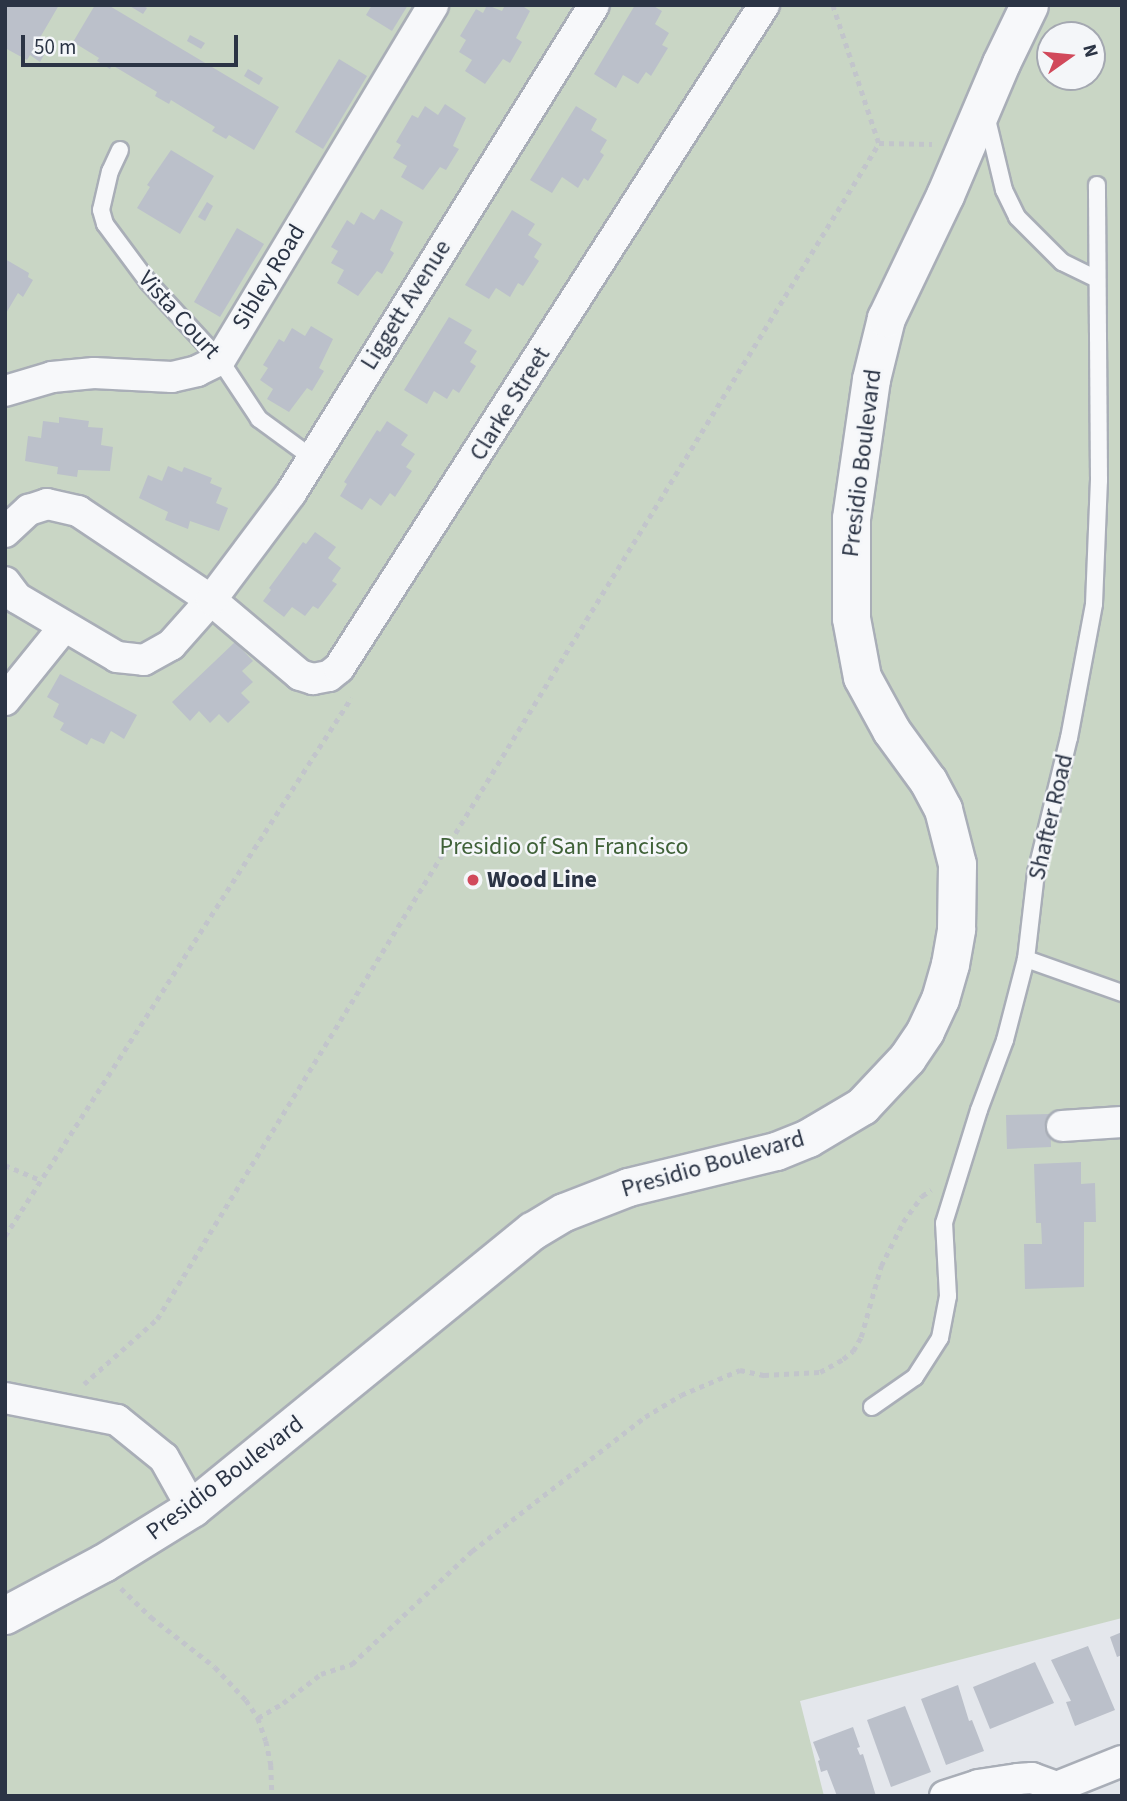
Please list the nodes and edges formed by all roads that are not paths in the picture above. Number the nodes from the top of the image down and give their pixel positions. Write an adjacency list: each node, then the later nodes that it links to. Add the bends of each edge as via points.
1 (433, 5): 9 (street, Sibley Road)
2 (594, 5): 11 (street, Liggett Avenue)
3 (764, 5): 14 (street, Clarke Street, via 339,668 313,679 300,675)
4 (1029, 5): 5 (street, Presidio Boulevard)
5 (983, 106): 8 (lane, via 1004,191 1017,217 1062,262); 23 (street, Presidio Boulevard, via 878,345 851,518 851,618 862,677 943,809 957,864 956,929 950,964 925,1031 862,1106 808,1138 776,1151 628,1187 564,1212 532,1231)
6 (120, 150): 9 (lane, Vista Court, via 101,209 105,224 148,282)
7 (1097, 185): 8 (lane, Shafter Road)
8 (1097, 279): 17 (lane, Shafter Road, via 1099,480 1094,604 1069,738 1036,873)
9 (220, 359): 10 (street, via 172,377 94,373 52,377); 11 (lane, Vista Court, via 259,419)
10 (5, 391)
11 (311, 457): 14 (street, Liggett Avenue, via 291,493)
12 (5, 532): 14 (street, via 29,510 61,505 78,511)
13 (5, 582): 15 (street, Liggett Avenue, via 17,598)
14 (211, 600): 15 (street, Liggett Avenue, via 171,645 144,660 117,657)
15 (63, 628): 16 (street)
16 (5, 700)
17 (1026, 959): 18 (lane); 22 (lane, Shafter Road, via 1005,1040 944,1223 947,1296 940,1338 915,1377)
18 (1122, 993)
19 (1122, 1122): 20 (street)
20 (1062, 1126)
21 (5, 1398): 23 (street, via 117,1420 164,1458)
22 (872, 1407)
23 (192, 1508): 24 (street, Presidio Boulevard, via 103,1563)
24 (5, 1615)
25 (1122, 1761): 26 (street)
26 (1058, 1793): 27 (street, via 1032,1778 978,1785)
27 (945, 1796)

